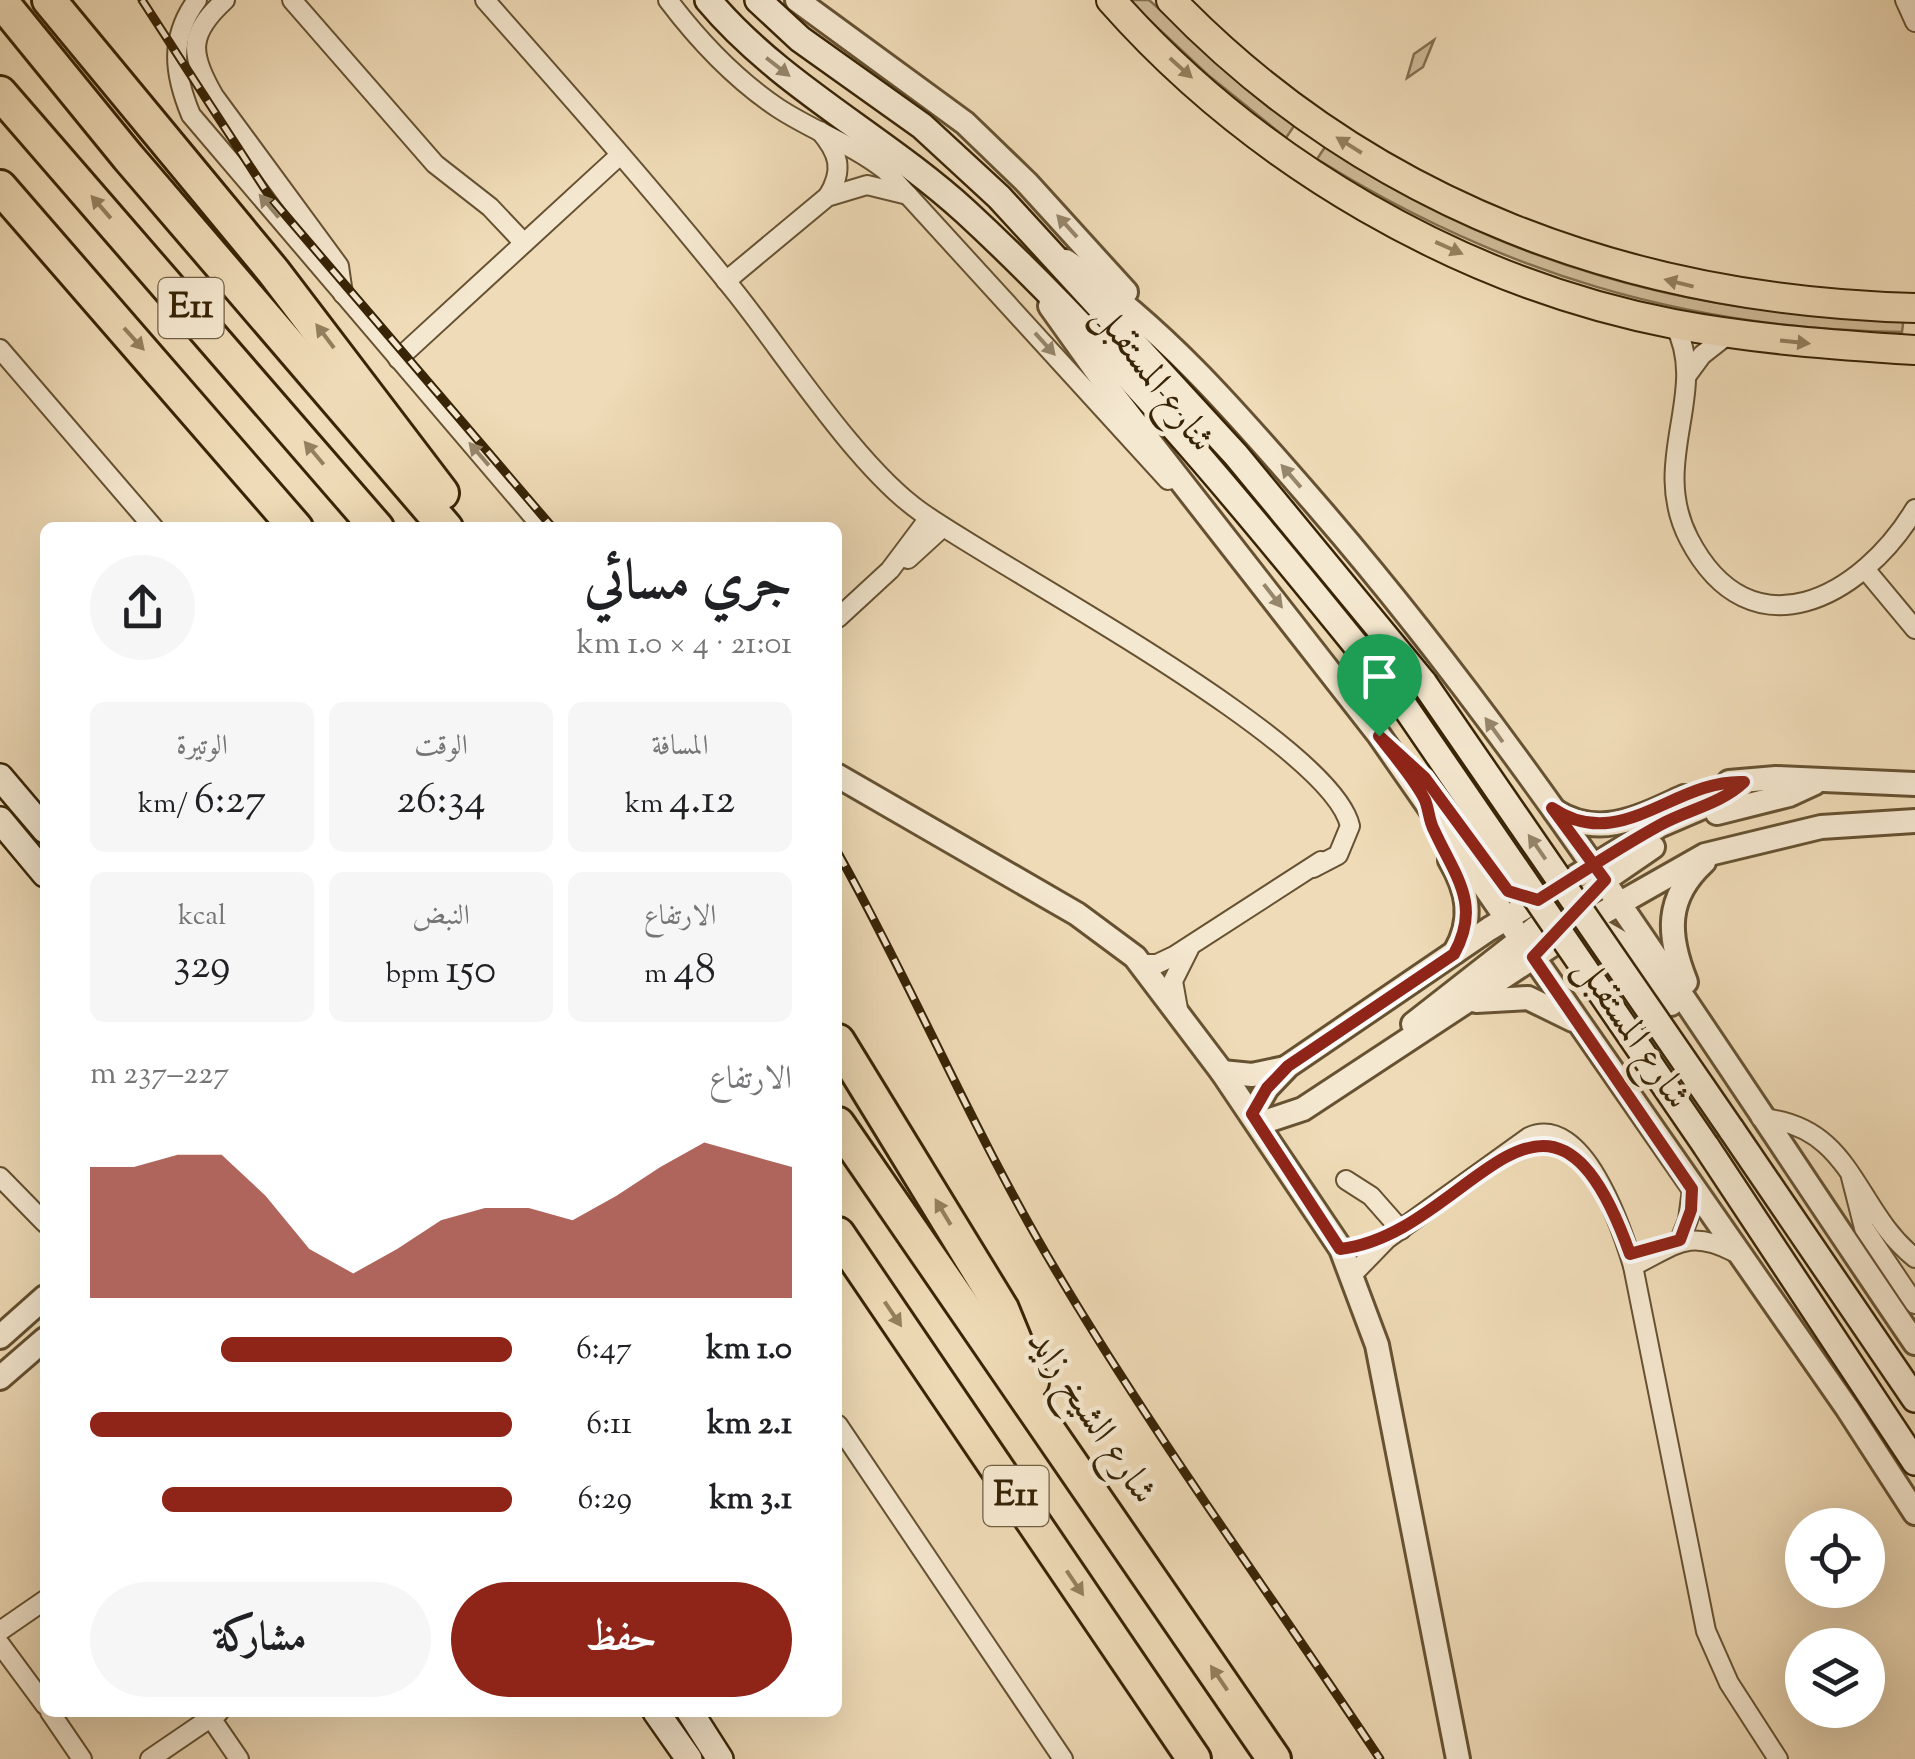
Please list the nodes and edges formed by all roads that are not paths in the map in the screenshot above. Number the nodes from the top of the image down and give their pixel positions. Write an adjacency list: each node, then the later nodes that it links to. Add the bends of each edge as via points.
1 (0, 0): 19 (highway)
2 (49, 0): 41 (highway, one-way to 2, via 284,284)
3 (196, 0): 27 (street, one-way to 3, via 191,115 176,64 183,22)
4 (226, 0): 27 (street, via 199,27 195,47 202,71 339,266)
5 (292, 0): 23 (street, via 435,164)
6 (485, 0): 18 (street)
7 (668, 0): 17 (street, via 738,76)
8 (708, 0): 25 (main road, شارع المستقبل, one-way to 25, via 758,51 934,184)
9 (758, 0): 24 (main road, شارع المستقبل, via 948,149)
10 (797, 0): 33 (street, one-way to 10, via 986,142)
11 (1111, 0): 29 (main road, one-way to 29, via 1241,120 1370,208 1522,280)
12 (1171, 0): 28 (main road, one-way to 12, via 1779,301 1694,286 1503,225 1318,125)
13 (1905, 0): 14 (street)
14 (1915, 22)
15 (0, 30): 19 (highway)
16 (0, 93): 39 (highway, E11, one-way to 16)
17 (820, 130): 21 (street, via 872,160); 22 (street, via 839,160)
18 (620, 155): 23 (street); 26 (street)
19 (128, 157): 40 (highway)
20 (0, 187): 38 (highway, E11, one-way to 38)
21 (909, 195): 22 (street, via 867,185); 44 (street, one-way to 44, via 1160,472)
22 (827, 197): 26 (street)
23 (524, 243): 34 (street)
24 (1046, 247): 33 (street, شارع المستقبل); 104 (main road, شارع المستقبل, one-way to 24, bridge, via 1424,683 1274,500)
25 (1023, 268): 44 (street, شارع المستقبل); 107 (main road, شارع المستقبل, bridge, via 1225,489 1400,700)
26 (726, 281): 43 (street, via 873,467)
27 (344, 294): 34 (street)
28 (1915, 308)
29 (1674, 324): 30 (main road); 35 (street)
30 (1730, 333): 32 (main road, one-way to 32); 35 (street)
31 (0, 348): 37 (street)
32 (1915, 350)
33 (1178, 351): 57 (street, شارع المستقبل, one-way to 33, via 1395,598)
34 (398, 359): 42 (street, one-way to 34)
35 (1688, 374): 47 (street, via 1673,479 1681,520 1712,572 1742,594 1791,605 1832,595)
36 (1915, 510): 46 (street)
37 (149, 522)
38 (291, 522)
39 (372, 522)
40 (441, 522)
41 (462, 522)
42 (538, 522)
43 (936, 522): 48 (street); 67 (street, via 1253,721 1327,789 1339,830 1333,849)
44 (1223, 532): 50 (street, شارع المستقبل, one-way to 50)
45 (1915, 534): 46 (street)
46 (1888, 544): 47 (street)
47 (1866, 569): 49 (street)
48 (842, 614)
49 (1915, 629)
50 (1379, 736): 56 (street, شارع المستقبل); 65 (street, via 1425,778 1508,891)
51 (0, 777): 60 (main road)
52 (842, 778): 70 (street, via 1093,924)
53 (1822, 780): 54 (street); 55 (street); 63 (street, via 1717,813)
54 (1744, 782): 57 (street, via 1719,784 1610,826 1584,824); 63 (street, via 1729,796 1682,814)
55 (1915, 784)
56 (1426, 802): 66 (street, شارع المستقبل); 69 (street, via 1466,894 1467,923)
57 (1552, 808): 63 (street, شارع المستقبل)
58 (0, 820): 62 (main road)
59 (1915, 821): 61 (street, via 1820,827)
60 (40, 824)
61 (1726, 848): 64 (street); 73 (street, via 1694,871 1671,917 1674,952)
62 (40, 868)
63 (1599, 873): 64 (street, شارع المستقبل); 65 (street); 65 (street)
64 (1619, 902): 65 (street); 73 (street, شارع المستقبل)
65 (1566, 910): 66 (street); 68 (street); 79 (street, via 1637,957)
66 (1506, 920): 68 (street, شارع المستقبل); 69 (street)
67 (1192, 945): 70 (street, via 1164,962); 72 (street, via 1173,981)
68 (1527, 949): 71 (street); 74 (street, شارع المستقبل); 76 (street, via 1420,1017)
69 (1454, 954): 77 (street)
70 (1142, 964): 72 (street)
71 (1455, 1010): 74 (street, via 1490,998 1528,998 1554,1008); 76 (street)
72 (1178, 1012): 78 (street)
73 (1701, 1022): 79 (street, شارع المستقبل)
74 (1587, 1034): 88 (street, شارع المستقبل)
75 (842, 1047): 105 (highway, one-way to 75, via 1002,1309)
76 (1372, 1064): 80 (street)
77 (1288, 1066): 78 (street, via 1252,1075); 82 (street, via 1267,1088)
78 (1222, 1072): 82 (street)
79 (1738, 1085): 81 (street, شارع المستقبل)
80 (1303, 1109): 82 (street); 86 (street, via 1288,1144)
81 (1761, 1118): 84 (street, via 1816,1136); 102 (street, شارع المستقبل)
82 (1255, 1119): 86 (street)
83 (842, 1130): 105 (highway, شارع الشيخ زايد / E11)
84 (1850, 1173): 95 (street); 99 (street, via 1859,1218)
85 (0, 1177): 89 (street)
86 (1296, 1180): 93 (street)
87 (1346, 1180): 90 (street, via 1371,1196)
88 (1692, 1189): 92 (street, via 1691,1210); 94 (street, شارع المستقبل)
89 (40, 1218)
90 (1394, 1234): 93 (street); 96 (street, via 1508,1154 1550,1144 1593,1174); 97 (street)
91 (842, 1240): 124 (highway, E11, one-way to 124)
92 (1675, 1242): 94 (street, via 1713,1243); 96 (street)
93 (1340, 1249): 97 (street)
94 (1734, 1252): 108 (street, شارع المستقبل)
95 (1915, 1258)
96 (1631, 1260): 127 (street, via 1702,1618 1729,1683)
97 (1353, 1274): 126 (street, via 1383,1370)
98 (40, 1301): 100 (street)
99 (1915, 1304)
100 (0, 1336)
101 (40, 1342): 103 (street)
102 (1915, 1343)
103 (0, 1378)
104 (1915, 1399)
105 (1047, 1424): 125 (highway, شارع الشيخ زايد / E11, one-way to 105)
106 (842, 1430): 123 (street)
107 (1915, 1462)
108 (1915, 1514)
109 (40, 1603): 110 (street)
110 (0, 1631)
111 (0, 1644): 112 (street)
112 (40, 1698)
113 (53, 1717): 118 (street)
114 (212, 1717): 119 (street)
115 (216, 1717): 120 (street)
116 (659, 1717): 121 (main road)
117 (693, 1717): 122 (main road)
118 (82, 1759)
119 (150, 1759)
120 (239, 1759)
121 (688, 1759)
122 (720, 1759)
123 (1064, 1759)
124 (1194, 1759)
125 (1274, 1759)
126 (1458, 1759)
127 (1778, 1759)

